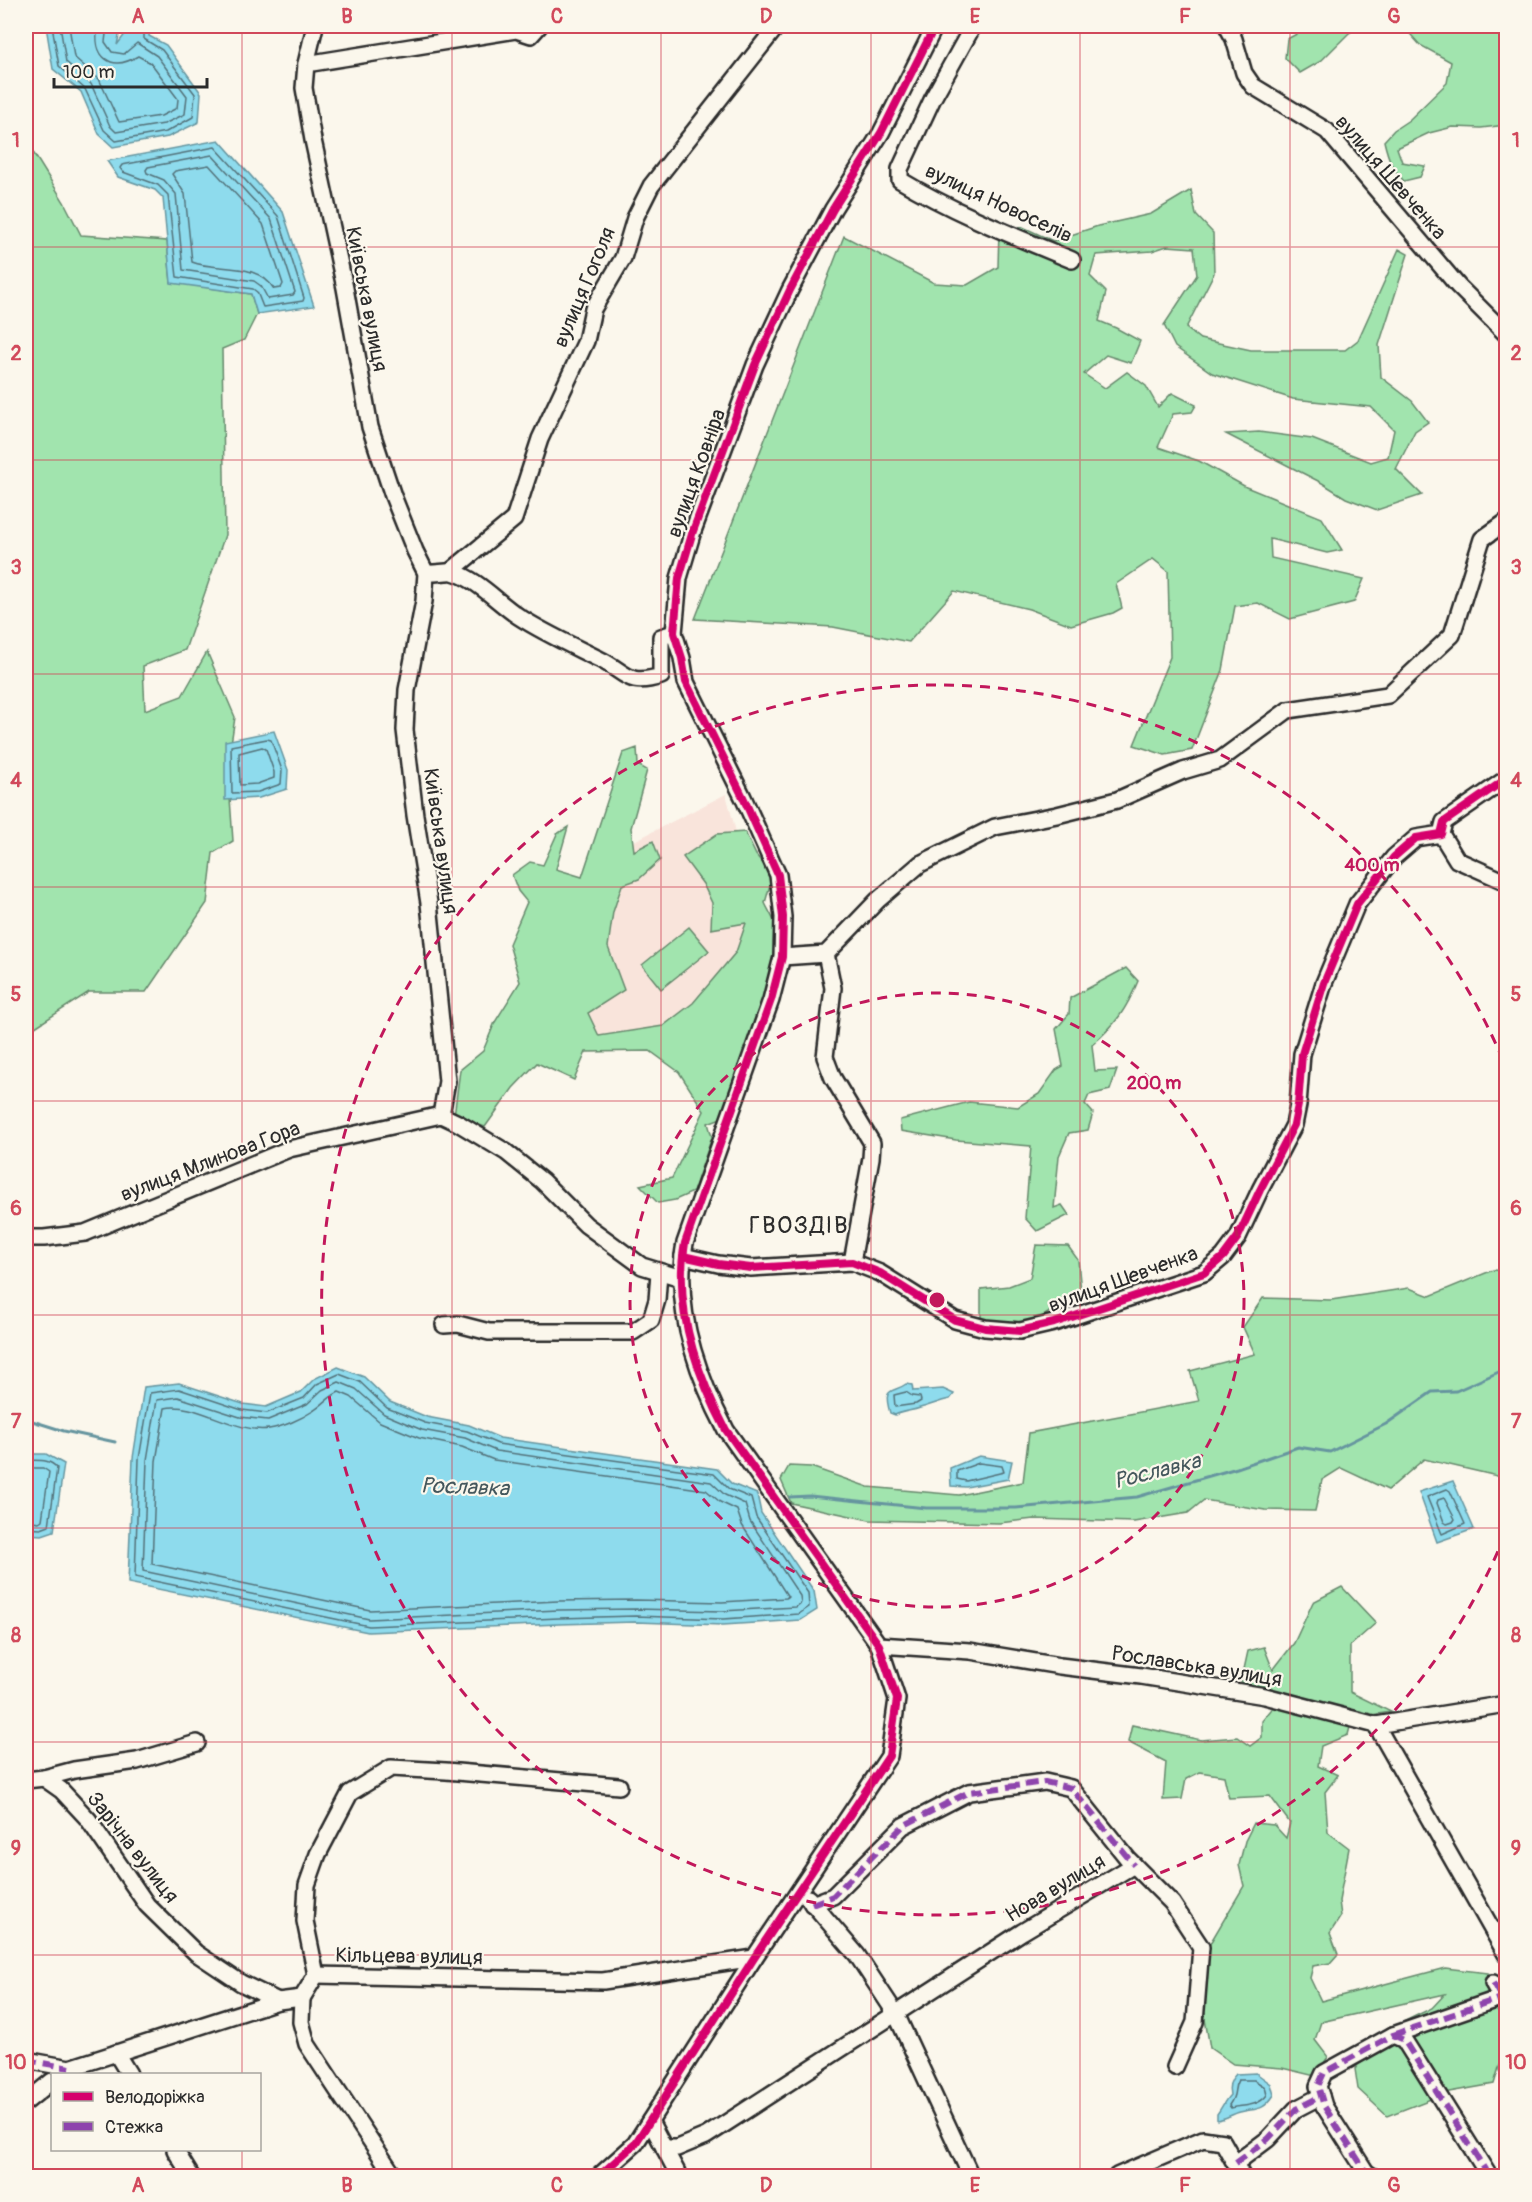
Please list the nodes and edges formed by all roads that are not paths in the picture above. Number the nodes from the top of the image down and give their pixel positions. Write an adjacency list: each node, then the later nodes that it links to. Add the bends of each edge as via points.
1 (315, 26): 7 (street, Київська вулиця)
2 (539, 26): 7 (street, via 531,35 516,30)
3 (777, 26): 11 (street, вулиця Гоголя, via 651,186 634,218 623,258 593,309 586,341 540,439 514,519)
4 (935, 26): 13 (street, вулиця Ковніра, via 881,133 833,209 795,280 755,364 690,540 679,578)
5 (973, 26): 8 (street, вулиця Новоселів, via 933,98 900,169 900,180 976,220)
6 (1227, 26): 9 (street, вулиця Шевченка, via 1244,74 1253,86 1327,131 1458,286)
7 (306, 64): 12 (street, Київська вулиця, via 304,88 313,140 370,428 414,551)
8 (1072, 260)
9 (1506, 334)
10 (1506, 522): 19 (street, via 1482,539 1452,635 1388,695 1288,710 1220,760 1183,771 1117,800 995,827 920,864 878,900)
11 (451, 571): 12 (street); 13 (street, via 491,594 538,630 601,659 630,679 644,681 661,676 661,637)
12 (426, 573): 21 (street, Київська вулиця, via 407,690 405,730 429,903 447,1081)
13 (674, 633): 20 (street, вулиця Ковніра, via 686,682 778,875)
14 (1506, 779): 15 (street, via 1444,822)
15 (1441, 834): 17 (street, via 1457,860); 24 (street, вулиця Шевченка, via 1416,838 1394,857 1358,904 1324,983 1302,1054 1294,1125 1238,1237 1204,1273 1020,1331 955,1320 880,1273)
16 (1506, 870): 17 (street)
17 (1483, 871): 18 (street)
18 (1506, 882)
19 (826, 954): 20 (street); 24 (street, via 833,988 825,1056 833,1078 872,1143)
20 (782, 957): 23 (street, вулиця Ковніра, via 771,1000)
21 (441, 1115): 22 (street, вулиця Млинова Гора, via 289,1149 85,1233); 25 (street, via 506,1152 586,1225 642,1266)
22 (26, 1238)
23 (683, 1256): 24 (street, вулиця Шевченка, via 751,1268); 26 (street, вулиця Ковніра)
24 (852, 1262)
25 (659, 1272): 26 (street); 27 (street, via 651,1320 633,1332 489,1332 458,1324)
26 (681, 1278): 28 (street, вулиця Ковніра, via 688,1334 726,1430)
27 (444, 1325)
28 (879, 1645): 30 (street, Рославська вулиця, via 970,1651 1186,1683 1265,1696); 36 (street, вулиця Ковніра, via 897,1699 889,1756)
29 (1506, 1704): 30 (street, Рославська вулиця)
30 (1376, 1725): 38 (street)
31 (197, 1743): 32 (street, Зарічна вулиця, via 137,1761)
32 (44, 1778): 33 (street, Зарічна вулиця); 44 (street, Зарічна вулиця, via 88,1819 147,1905 196,1953 241,1983)
33 (26, 1780)
34 (618, 1786): 40 (street, Кільцева вулиця, via 391,1768 350,1793 318,1854 307,1885 305,1921)
35 (1134, 1865): 37 (street, via 1071,1788 1046,1782 969,1792 903,1826 834,1896); 45 (street, Нова вулиця); 49 (street, Нова вулиця, via 1172,1903 1201,1947 1195,2022)
36 (801, 1889): 37 (street); 39 (street, вулиця Ковніра)
37 (812, 1904): 45 (street, via 857,1955)
38 (1506, 1954)
39 (754, 1958): 40 (street, Кільцева вулиця, via 603,1981); 55 (street, вулиця Ковніра)
40 (316, 1975): 42 (street)
41 (1493, 1983): 43 (street)
42 (302, 1998): 44 (street); 60 (street, via 301,2022 307,2044)
43 (1505, 2000): 46 (street)
44 (278, 2001): 47 (street)
45 (896, 2014): 56 (street, Нова вулиця, via 706,2136 677,2148); 63 (street)
46 (1393, 2035): 53 (street, via 1324,2073 1318,2086); 66 (street, via 1404,2040)
47 (116, 2053): 50 (street); 51 (street)
48 (26, 2060): 50 (street)
49 (1175, 2067)
50 (66, 2071)
51 (128, 2073)
52 (51, 2082): 54 (street)
53 (1321, 2096): 58 (street, via 1296,2109); 65 (street)
54 (26, 2102)
55 (650, 2121): 56 (street); 61 (street, вулиця Ковніра, via 635,2144)
56 (664, 2148): 62 (street)
57 (176, 2151): 59 (street)
58 (1239, 2170): 64 (street, via 1223,2142 1203,2139)
59 (191, 2176)
60 (394, 2176)
61 (599, 2176)
62 (679, 2176)
63 (971, 2176)
64 (1117, 2176)
65 (1372, 2176)
66 (1489, 2176)

